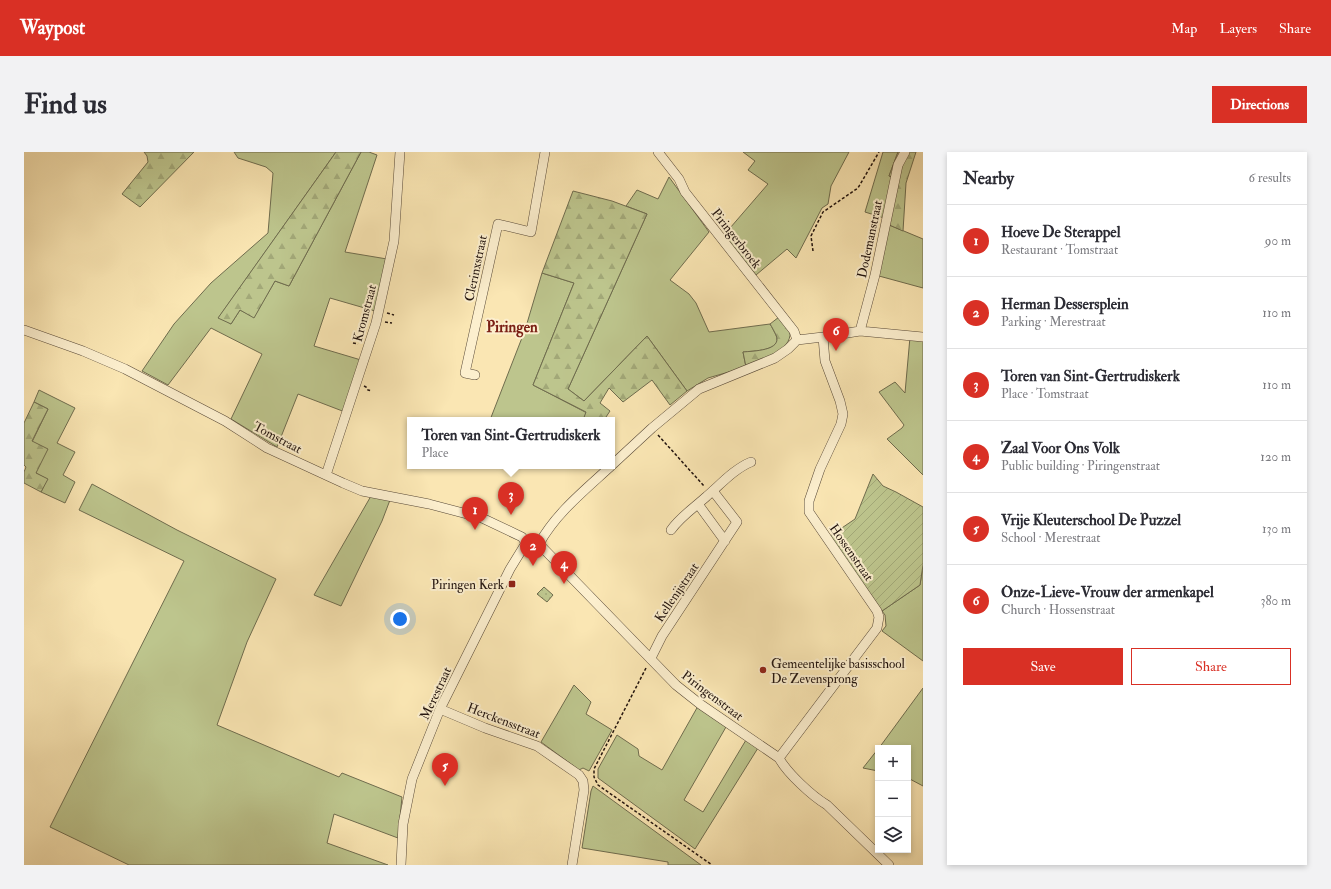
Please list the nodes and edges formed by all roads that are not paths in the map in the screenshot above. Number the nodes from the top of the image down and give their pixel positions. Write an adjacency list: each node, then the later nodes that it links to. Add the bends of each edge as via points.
1 (398, 152): 14 (street, Kromstraat, via 394,241 376,323)
2 (545, 152): 10 (street, Clerinxstraat, via 531,232 498,224 465,373)
3 (658, 152): 9 (street, Piringerbroek, via 679,178 685,192 794,331)
4 (905, 152): 6 (street, Dodemanstraat, via 898,165 875,275)
5 (24, 330): 14 (street, Tomstraat, via 126,369 225,421 267,448)
6 (860, 331): 7 (street); 8 (street)
7 (923, 337)
8 (823, 338): 9 (street); 23 (street, Hossenstraat, via 825,362 843,414 841,424 820,469 809,501 809,512 877,611 879,622)
9 (797, 340): 11 (street, via 775,358 699,389)
10 (475, 375)
11 (615, 461)
12 (751, 462): 15 (street, via 742,466)
13 (607, 469): 20 (street, via 560,514 547,529)
14 (326, 475): 19 (street, Tomstraat, via 362,491 429,504 482,518 522,537)
15 (712, 492): 16 (street); 18 (street, Kellenijstraat, via 737,522)
16 (698, 504): 17 (street, via 676,522); 18 (street)
17 (671, 530)
18 (725, 541): 21 (street, Kellenijstraat, via 662,636)
19 (526, 543): 20 (street); 22 (street, Merestraat, via 510,569)
20 (539, 544): 21 (street, Piringenstraat)
21 (651, 658): 23 (street, Piringenstraat, via 676,685 700,704)
22 (440, 709): 24 (street, Merestraat, via 412,778 403,824); 25 (street, Herckensstraat, via 537,746 579,775 584,790)
23 (779, 758): 26 (street, Piringenstraat, via 782,765)
24 (401, 865)
25 (572, 865)
26 (889, 865)

